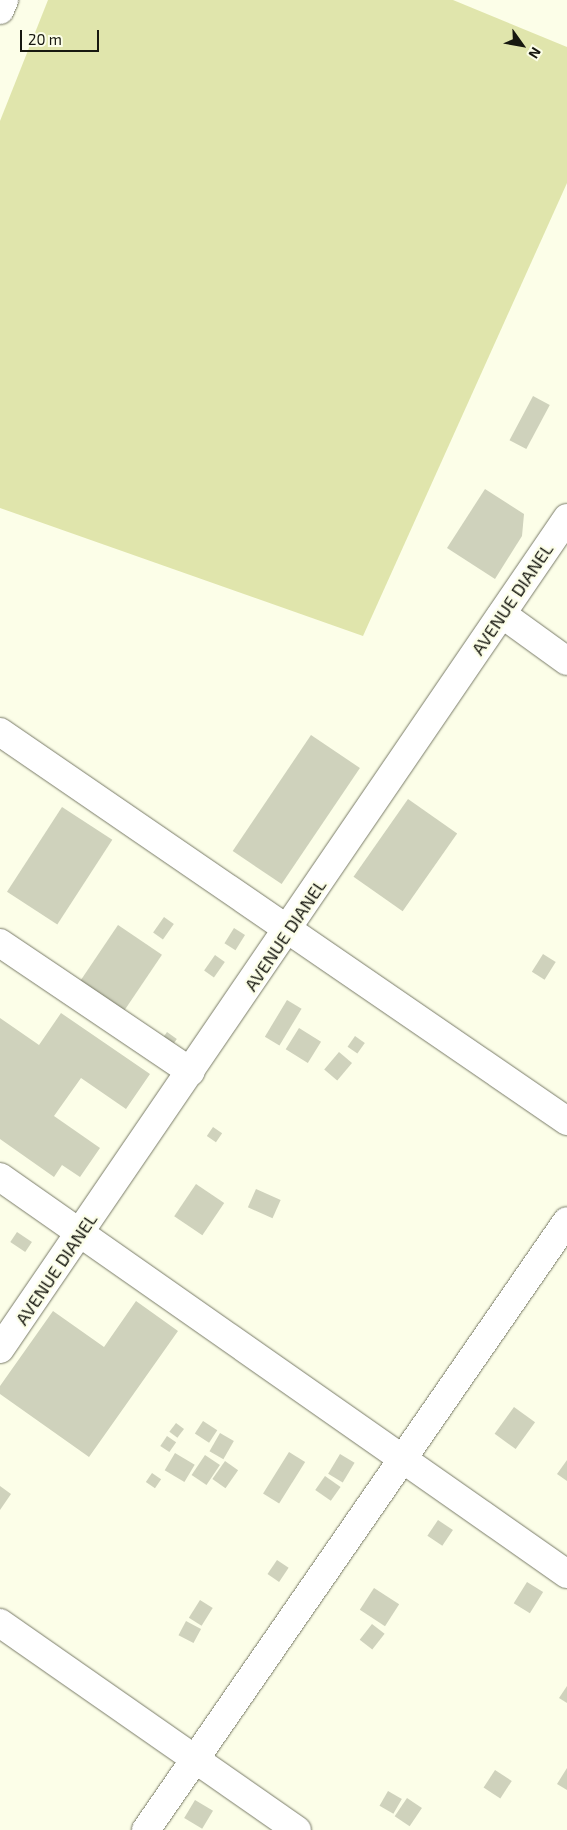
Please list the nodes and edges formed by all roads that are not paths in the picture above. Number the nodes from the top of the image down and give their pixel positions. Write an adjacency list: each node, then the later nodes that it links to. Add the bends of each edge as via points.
1 (4, 0): 2 (street)
2 (0, 10)
3 (567, 518): 4 (street, AVENUE DIANEL)
4 (502, 614): 5 (street); 7 (street, AVENUE DIANEL)
5 (567, 661)
6 (0, 732): 7 (street)
7 (289, 930): 9 (street, AVENUE DIANEL); 10 (street)
8 (0, 943): 9 (street)
9 (191, 1072): 13 (street, AVENUE DIANEL)
10 (567, 1121)
11 (0, 1177): 13 (street)
12 (567, 1221): 15 (street)
13 (80, 1233): 14 (street, AVENUE DIANEL); 15 (street)
14 (0, 1349)
15 (403, 1459): 16 (street); 18 (street)
16 (567, 1574)
17 (0, 1623): 18 (street)
18 (196, 1759): 19 (street); 20 (street)
19 (146, 1830)
20 (297, 1830)

